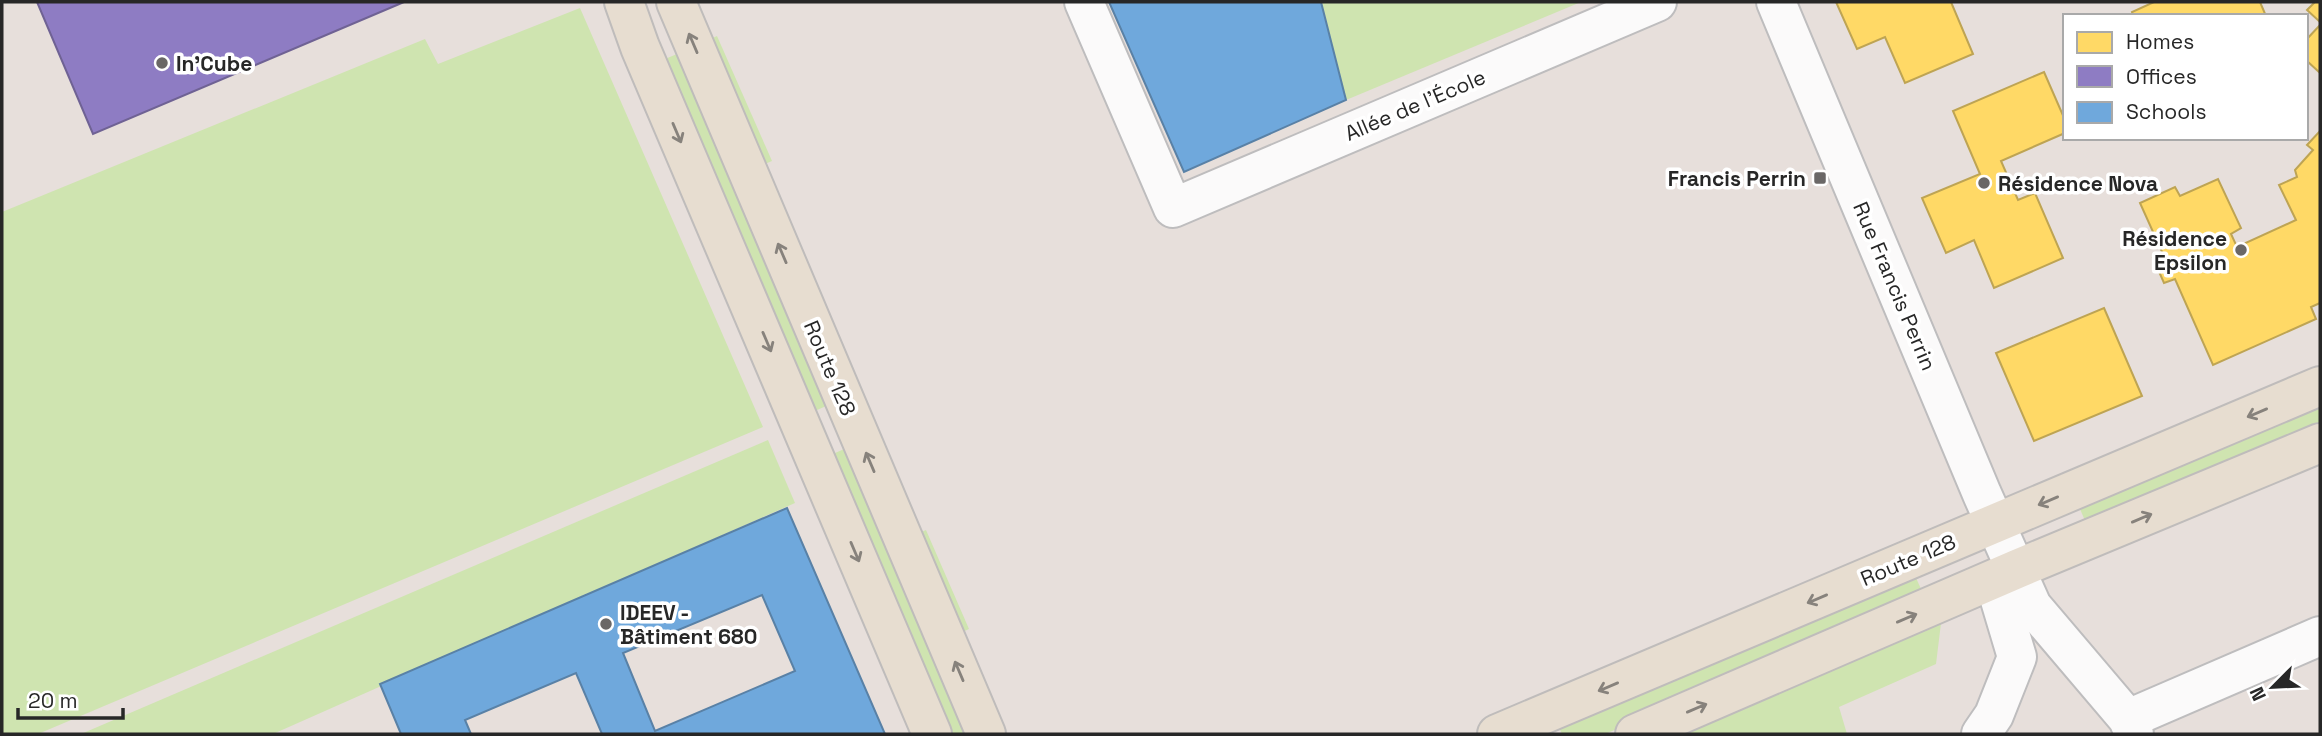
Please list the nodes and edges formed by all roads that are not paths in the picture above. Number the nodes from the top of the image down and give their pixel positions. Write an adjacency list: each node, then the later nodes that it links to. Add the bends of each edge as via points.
1 (624, 2): 12 (main road, one-way to 12)
2 (676, 2): 13 (main road, Route 128, one-way to 2)
3 (1084, 2): 4 (street, Allée de l'École, via 1173,208)
4 (1657, 2)
5 (1776, 2): 8 (street, Rue Francis Perrin)
6 (2320, 386): 8 (main road, Route 128, one-way to 8)
7 (2320, 443): 9 (main road, one-way to 7)
8 (1995, 522): 9 (street, Rue Francis Perrin); 14 (main road, Route 128, one-way to 14)
9 (2005, 575): 11 (street); 15 (main road, one-way to 9); 16 (street, via 2017,657 1994,715)
10 (2320, 636): 11 (street)
11 (2131, 727)
12 (932, 734)
13 (986, 734)
14 (1497, 734)
15 (1634, 734)
16 (1981, 734)

